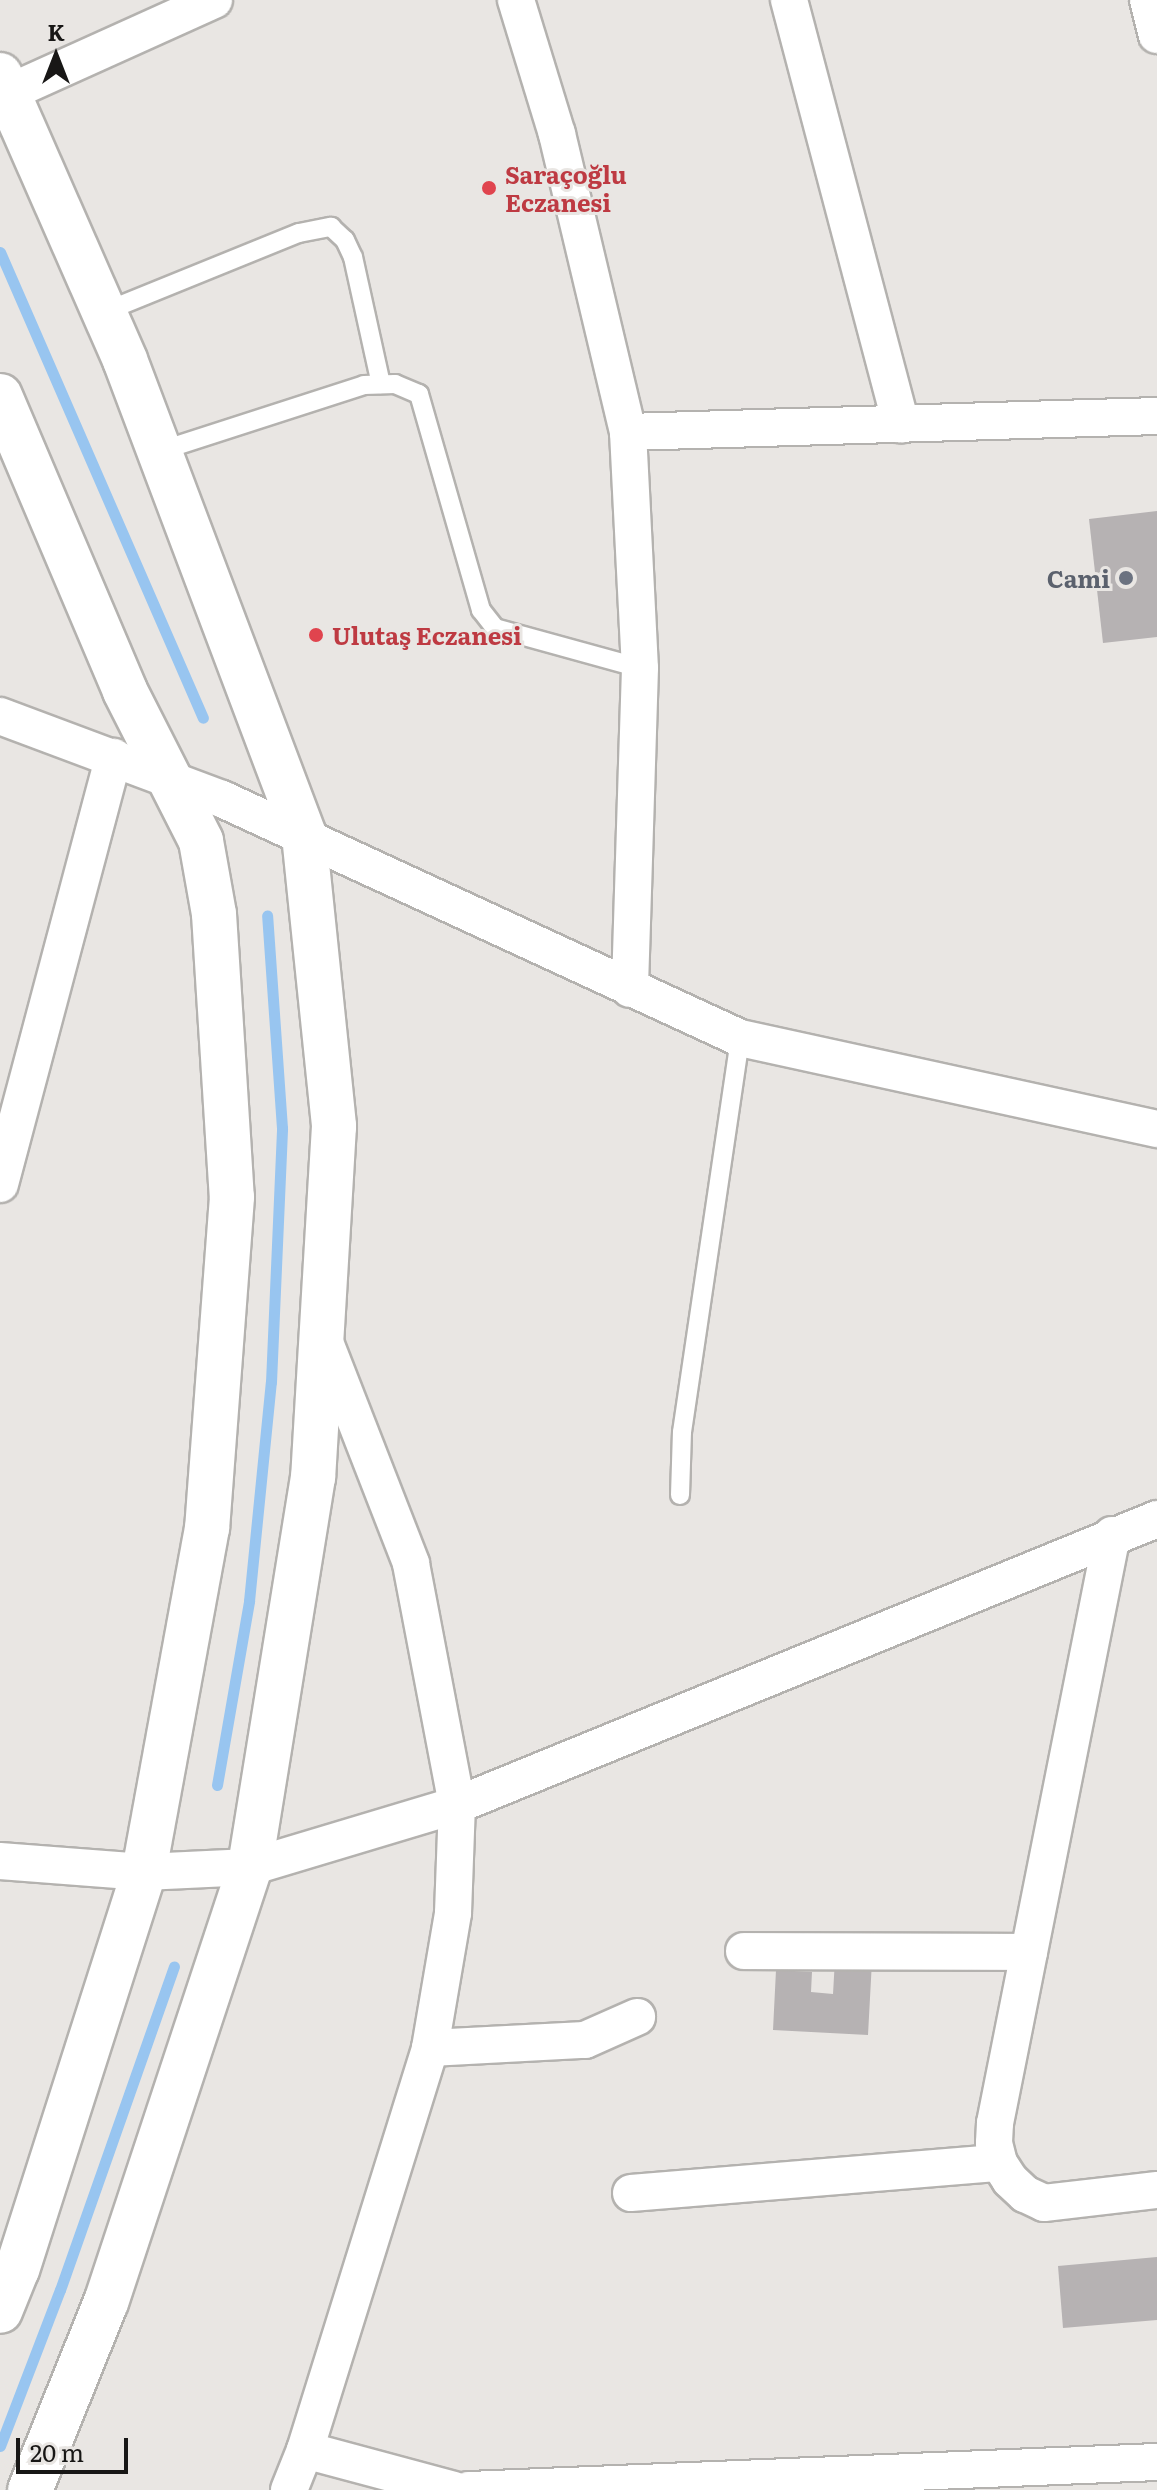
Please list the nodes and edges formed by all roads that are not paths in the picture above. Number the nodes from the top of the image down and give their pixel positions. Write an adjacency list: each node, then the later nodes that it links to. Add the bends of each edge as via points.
1 (214, 0): 6 (street)
2 (516, 0): 12 (street, via 557,134)
3 (789, 0): 11 (street)
4 (1148, 0): 5 (street)
5 (1157, 35)
6 (4, 84): 7 (main road)
7 (104, 312): 8 (lane, via 299,233 331,227 353,257); 13 (main road)
8 (381, 384): 13 (lane); 14 (lane, via 419,394 481,610 495,628)
9 (0, 396): 17 (main road, via 125,691)
10 (1157, 416): 11 (street)
11 (901, 424): 12 (street)
12 (628, 432): 14 (street)
13 (160, 451): 18 (main road)
14 (640, 668): 19 (street)
15 (0, 716): 16 (street)
16 (114, 757): 17 (street); 22 (street)
17 (169, 777): 18 (street); 30 (main road, via 201,841 214,914 232,1197 207,1528)
18 (304, 835): 19 (street); 23 (main road, via 334,1126)
19 (630, 989): 20 (street)
20 (740, 1038): 21 (street); 24 (lane, via 682,1432)
21 (1157, 1129)
22 (0, 1184)
23 (322, 1334): 27 (street, via 411,1563); 29 (main road, via 313,1477)
24 (680, 1495)
25 (1157, 1519): 26 (street)
26 (1112, 1535): 27 (street); 32 (street)
27 (457, 1805): 29 (street); 34 (street, via 453,1913)
28 (0, 1861): 30 (street)
29 (250, 1867): 30 (street); 41 (main road, via 106,2302)
30 (144, 1872): 38 (main road)
31 (744, 1951): 32 (street)
32 (1029, 1952): 35 (street, via 995,2123)
33 (637, 2017): 34 (street, via 585,2040)
34 (430, 2048): 39 (street)
35 (999, 2163): 36 (street, via 1025,2194 1044,2203); 37 (street)
36 (1157, 2190)
37 (631, 2193)
38 (0, 2311)
39 (305, 2450): 42 (street); 43 (street)
40 (1157, 2462): 44 (street)
41 (30, 2490)
42 (289, 2490)
43 (454, 2490)
44 (469, 2490)

